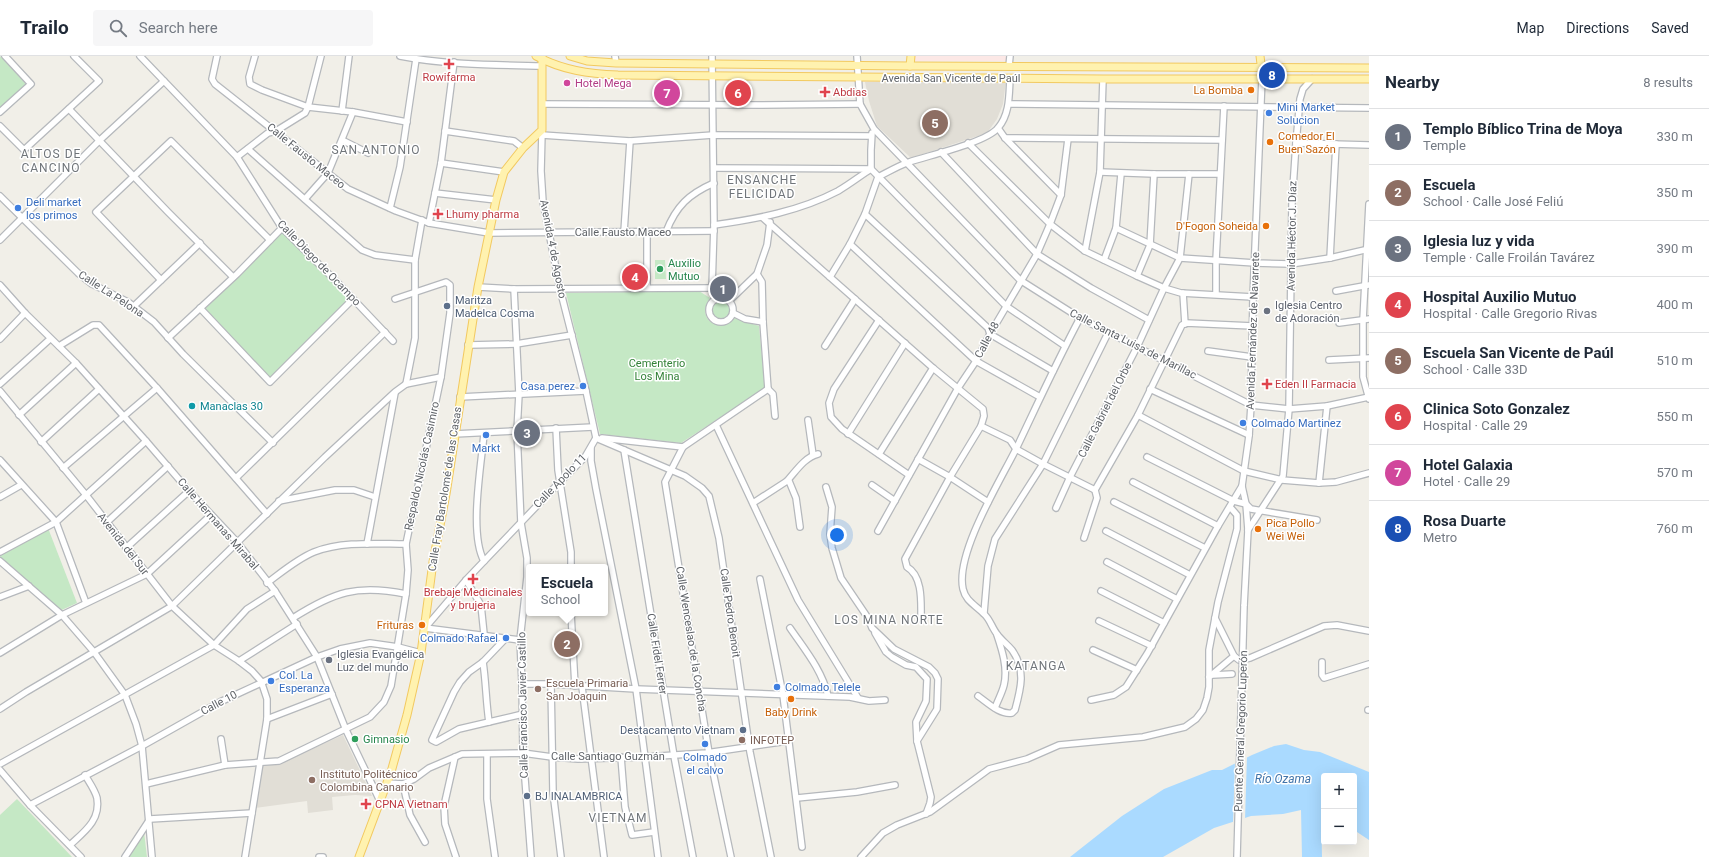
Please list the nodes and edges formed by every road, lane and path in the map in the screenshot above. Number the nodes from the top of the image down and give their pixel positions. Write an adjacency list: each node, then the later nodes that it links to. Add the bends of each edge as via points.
1 (5, 56): 45 (street, via 31,84)
2 (74, 56): 43 (street, via 99,80)
3 (140, 56): 32 (street, Calle Diego de Ocampo)
4 (217, 56): 52 (street, Calle Fausto Maceo, via 212,79 215,84)
5 (255, 56): 37 (street, via 249,77 250,84)
6 (321, 56): 37 (street)
7 (349, 56): 44 (street)
8 (400, 56): 15 (street)
9 (570, 56): 17 (main road, Avenida San Vicente de Paúl, via 587,61)
10 (712, 56): 19 (street)
11 (857, 56): 20 (street, Calle Santa Luisa de Marillac)
12 (911, 56): 21 (main road)
13 (1010, 56): 22 (street)
14 (1260, 56): 23 (main road, Avenida Fernández de Navarrete)
15 (416, 59): 18 (street); 47 (street)
16 (541, 59): 18 (street); 25 (main road, Avenida San Vicente de Paúl, via 576,71 597,74); 33 (main road, Avenida 4 de Agosto)
17 (616, 60): 19 (main road, Avenida San Vicente de Paúl)
18 (454, 62): 51 (street)
19 (712, 64): 20 (main road, Avenida San Vicente de Paúl); 25 (street)
20 (857, 66): 21 (main road, Avenida San Vicente de Paúl); 26 (street, Calle Santa Luisa de Marillac)
21 (910, 66): 22 (main road, Avenida San Vicente de Paúl)
22 (1010, 66): 23 (main road, Avenida San Vicente de Paúl)
23 (1262, 67): 24 (main road, Avenida San Vicente de Paúl); 28 (main road, Avenida Fernández de Navarrete)
24 (1369, 68)
25 (712, 76): 26 (main road, Avenida San Vicente de Paúl); 36 (street)
26 (857, 77): 27 (main road, Avenida San Vicente de Paúl); 34 (street, Calle Santa Luisa de Marillac)
27 (1010, 78): 30 (main road, Avenida San Vicente de Paúl); 35 (street)
28 (1262, 78): 29 (main road, Avenida San Vicente de Paúl); 30 (main road, Avenida San Vicente de Paúl); 40 (street, Avenida Fernández de Navarrete)
29 (1312, 78): 31 (main road, Avenida San Vicente de Paúl); 41 (street, Avenida Héctor J. Díaz, via 1303,89)
30 (1103, 79): 38 (street)
31 (1369, 79)
32 (164, 81): 58 (street); 71 (street, Calle Diego de Ocampo)
33 (543, 104): 36 (street); 53 (main road, Avenida 4 de Agosto)
34 (860, 104): 36 (street); 50 (street, Calle Santa Luisa de Marillac)
35 (1008, 104): 38 (street); 49 (street)
36 (712, 105): 54 (street)
37 (308, 106): 44 (street); 52 (street, via 305,113)
38 (1102, 106): 39 (street); 60 (street)
39 (1224, 106): 40 (street); 61 (street)
40 (1262, 108): 41 (street); 121 (street, Avenida Fernández de Navarrete)
41 (1299, 108): 42 (street); 64 (street, Avenida Héctor J. Díaz)
42 (1369, 108)
43 (70, 109): 48 (street, via 24,150); 58 (street)
44 (342, 111): 46 (street)
45 (0, 112)
46 (353, 112): 47 (street); 59 (street)
47 (407, 122): 92 (street)
48 (0, 126)
49 (998, 128): 56 (street); 63 (street)
50 (874, 129): 55 (street); 73 (street, Calle Santa Luisa de Marillac)
51 (445, 131): 67 (street, via 514,141); 72 (street)
52 (276, 132): 68 (street, via 268,133); 78 (street, Calle Fausto Maceo)
53 (542, 132): 62 (street); 67 (main road, Calle Fray Bartolomé de las Casas); 103 (street, Avenida 4 de Agosto, via 542,194)
54 (713, 135): 55 (street); 62 (street); 74 (street)
55 (871, 136): 75 (street)
56 (1005, 138): 57 (street); 88 (street)
57 (1068, 139): 60 (street); 88 (street, Calle 48)
58 (100, 140): 83 (street); 95 (street)
59 (342, 140): 70 (street); 78 (street)
60 (1101, 140): 61 (street); 77 (street)
61 (1222, 140): 82 (street)
62 (630, 141): 104 (street)
63 (968, 143): 69 (street); 99 (street)
64 (1296, 143): 65 (street); 122 (street, Avenida Héctor J. Díaz)
65 (1336, 144): 66 (street); 117 (street)
66 (1369, 145)
67 (523, 148): 76 (main road, Calle Fray Bartolomé de las Casas)
68 (248, 149): 71 (street); 89 (street)
69 (941, 152): 73 (street); 115 (street)
70 (368, 153)
71 (237, 157): 100 (street, Calle Diego de Ocampo)
72 (440, 163): 76 (street); 86 (street)
73 (907, 163): 84 (street); 128 (street, Calle Santa Luisa de Marillac)
74 (714, 168): 75 (street); 85 (street)
75 (871, 169): 84 (street); 94 (street, Calle Fausto Maceo, via 824,197)
76 (504, 172): 90 (main road, Calle Fray Bartolomé de las Casas)
77 (1100, 172): 79 (street); 114 (street)
78 (328, 174): 89 (street); 92 (street, Calle Fausto Maceo, via 348,189)
79 (1121, 174): 80 (street); 102 (street)
80 (1154, 174): 81 (street); 112 (street)
81 (1189, 174): 82 (street); 116 (street, Calle Gabriel del Orbe)
82 (1220, 174): 120 (street)
83 (134, 176): 109 (street, via 171,141); 110 (street); 127 (street, via 96,212)
84 (878, 177): 93 (street); 148 (street)
85 (714, 183): 101 (street); 106 (street, via 690,196 672,218)
86 (435, 193): 90 (street); 98 (street)
87 (0, 196): 95 (street, Calle La Pelona)
88 (1061, 196): 99 (street, Calle 48)
89 (305, 199): 118 (street, via 362,250 375,255)
90 (496, 200): 107 (main road, Calle Fray Bartolomé de las Casas)
91 (1369, 204): 113 (street)
92 (390, 208): 96 (street, Calle Fausto Maceo)
93 (865, 214): 111 (street); 162 (street, via 988,328)
94 (763, 218): 97 (street); 101 (street, Calle Fausto Maceo)
95 (22, 219): 108 (street); 147 (street, Calle La Pelona, via 92,284)
96 (422, 220): 98 (street, Calle Fausto Maceo); 118 (street)
97 (770, 222): 123 (street, via 767,245); 126 (street)
98 (429, 223): 107 (street, Calle Fausto Maceo)
99 (1050, 224): 114 (street); 115 (street, Calle 48)
100 (282, 228): 109 (street); 142 (street, Calle Diego de Ocampo)
101 (714, 228): 106 (street, Calle Fausto Maceo); 134 (street)
102 (1116, 228): 112 (street); 119 (street)
103 (549, 231): 104 (street, Calle Fausto Maceo); 107 (street, Calle Fausto Maceo); 132 (street, Avenida 4 de Agosto)
104 (624, 232): 105 (street, Calle Fausto Maceo)
105 (647, 232): 106 (street, Calle Fausto Maceo); 133 (street)
106 (666, 232)
107 (489, 233): 131 (main road, Calle Fray Bartolomé de las Casas)
108 (0, 240)
109 (270, 240): 125 (street)
110 (200, 243): 125 (street); 127 (street)
111 (850, 244): 126 (street); 180 (street)
112 (1150, 245): 116 (street); 124 (street)
113 (1367, 249): 117 (street); 129 (street)
114 (1084, 251): 119 (street)
115 (1036, 254): 128 (street, Calle 48); 155 (street)
116 (1180, 258): 120 (street); 135 (street, Calle Gabriel del Orbe)
117 (1330, 258): 122 (street)
118 (415, 260): 138 (street)
119 (1104, 260): 124 (street)
120 (1216, 260): 121 (street); 140 (street)
121 (1255, 263): 122 (street); 141 (street, Avenida Fernández de Navarrete)
122 (1291, 264): 201 (street, Avenida Héctor J. Díaz)
123 (757, 274): 146 (street); 156 (street, via 762,282)
124 (1137, 276): 135 (street)
125 (233, 277): 149 (street)
126 (830, 277): 145 (street)
127 (161, 280): 147 (street)
128 (1020, 280): 148 (street, Calle 48); 152 (street, Calle Santa Luisa de Marillac)
129 (1366, 285): 137 (street); 153 (street)
130 (0, 286): 150 (street, Calle Hermanas Mirabal)
131 (478, 287): 136 (street); 171 (main road, Calle Fray Bartolomé de las Casas)
132 (560, 288): 133 (street); 136 (street); 163 (street, Avenida 4 de Agosto)
133 (647, 288): 134 (street)
134 (712, 288): 144 (street)
135 (1164, 288): 139 (street); 155 (street, Calle Gabriel del Orbe)
136 (514, 289): 169 (street, Calle Francisco Javier Castillo)
137 (1336, 291)
138 (414, 292): 143 (street); 184 (street, Respaldo Nicolás Casimiro, via 446,282 450,285 450,313); 186 (street, via 414,338)
139 (1183, 293): 140 (street); 158 (street)
140 (1216, 294): 141 (street)
141 (1254, 297): 159 (street, Avenida Fernández de Navarrete)
142 (353, 299): 149 (street, via 270,382); 160 (street, Calle Diego de Ocampo)
143 (395, 299)
144 (715, 299): 146 (street); 151 (street, via 709,309 713,320 725,322)
145 (855, 299): 154 (street); 172 (street)
146 (729, 301): 151 (street, via 733,306)
147 (134, 306): 164 (street, Calle La Pelona, via 154,322)
148 (1006, 306): 162 (street, Calle 48); 173 (street)
149 (200, 308): 164 (street)
150 (25, 313): 165 (street); 166 (street, Calle Hermanas Mirabal)
151 (733, 313): 156 (street, via 745,319)
152 (1080, 318): 161 (street, Calle Santa Luisa de Marillac); 173 (street)
153 (1366, 319): 157 (street); 177 (street)
154 (879, 320): 168 (street); 214 (street, via 834,389 829,404 831,416)
155 (1149, 320): 174 (street, Calle Gabriel del Orbe)
156 (763, 322): 191 (street)
157 (1340, 323)
158 (1185, 324): 159 (street); 178 (street)
159 (1253, 326): 176 (street, Avenida Fernández de Navarrete)
160 (385, 332): 167 (street, Calle Diego de Ocampo); 219 (street)
161 (1108, 333): 174 (street, Calle Santa Luisa de Marillac); 228 (street)
162 (990, 334): 180 (street, Calle 48); 183 (street)
163 (572, 335): 169 (street); 193 (street, Avenida 4 de Agosto)
164 (168, 338): 219 (street, Calle La Pelona)
165 (0, 339)
166 (50, 339): 170 (street, Calle Hermanas Mirabal); 185 (street)
167 (394, 341)
168 (905, 343): 182 (street); 214 (street)
169 (516, 344): 171 (street); 195 (street, Calle Francisco Javier Castillo)
170 (59, 346): 181 (street, Calle Hermanas Mirabal); 187 (street, via 93,325 99,325)
171 (468, 346): 196 (main road, Calle Fray Bartolomé de las Casas)
172 (825, 346)
173 (1065, 346): 183 (street)
174 (1137, 347): 178 (street, Calle Santa Luisa de Marillac); 236 (street, Calle Gabriel del Orbe)
175 (1208, 351): 176 (street)
176 (1252, 357): 199 (street, Avenida Fernández de Navarrete)
177 (1366, 358): 179 (street); 198 (street, via 1363,377)
178 (1164, 360): 189 (street); 199 (street, Calle Santa Luisa de Marillac)
179 (1329, 360)
180 (976, 361): 188 (street, Calle 48); 197 (street)
181 (76, 363): 190 (street, Calle Hermanas Mirabal); 202 (street)
182 (933, 368): 188 (street); 224 (street)
183 (1053, 371): 197 (street)
184 (440, 376): 186 (street); 276 (street, Respaldo Nicolás Casimiro)
185 (0, 384)
186 (406, 384): 194 (street)
187 (157, 388): 204 (street); 237 (street)
188 (958, 388): 208 (street, via 983,409); 226 (street, Calle 48)
189 (1150, 388): 203 (street); 215 (street)
190 (99, 389): 204 (street, Calle Hermanas Mirabal); 218 (street)
191 (768, 389): 205 (street, via 773,394); 207 (street)
192 (0, 390): 202 (street, Avenida del Sur)
193 (586, 391): 195 (street); 209 (street, Avenida 4 de Agosto)
194 (395, 392): 251 (street); 252 (street)
195 (519, 394): 196 (street); 211 (street, Calle Francisco Javier Castillo)
196 (460, 397): 212 (main road, Calle Fray Bartolomé de las Casas)
197 (1040, 398): 222 (street)
198 (1369, 398): 200 (street, Calle Santa Luisa de Marillac)
199 (1251, 405): 201 (street, Calle Santa Luisa de Marillac); 215 (street, Avenida Fernández de Navarrete)
200 (1327, 406): 201 (street, Calle Santa Luisa de Marillac); 242 (street)
201 (1289, 409): 238 (street, Avenida Héctor J. Díaz)
202 (19, 415): 218 (street, Avenida del Sur)
203 (1138, 415): 232 (street); 247 (street)
204 (124, 416): 217 (street, Calle Hermanas Mirabal); 230 (street)
205 (775, 416)
206 (808, 420): 240 (street, via 816,454 800,466)
207 (716, 425): 220 (street); 257 (street)
208 (981, 426): 222 (street, via 1010,440); 235 (street)
209 (593, 427): 210 (street); 216 (street, Avenida 4 de Agosto)
210 (556, 428): 211 (street); 239 (street)
211 (517, 431): 213 (street); 267 (street, Calle Francisco Javier Castillo)
212 (454, 434): 213 (street); 307 (main road, Calle Fray Bartolomé de las Casas)
213 (484, 434): 281 (street, via 476,529)
214 (848, 434): 224 (street)
215 (1249, 435): 232 (street, Avenida Fernández de Navarrete)
216 (596, 438): 220 (street); 221 (street, Calle Apolo 11); 223 (street, Calle Pedro Benoit)
217 (146, 441): 229 (street, Calle Hermanas Mirabal); 249 (street)
218 (41, 442): 230 (street, Avenida del Sur)
219 (273, 443): 237 (street)
220 (682, 447): 231 (street, Calle Wenceslao de la Concha)
221 (591, 448): 239 (street, Calle Apolo 11); 335 (street, via 597,496)
222 (1016, 449): 228 (street); 255 (street)
223 (624, 450): 231 (street, Calle Pedro Benoit); 336 (street, Calle Fidel Ferrer)
224 (878, 454): 234 (street)
225 (1147, 457): 254 (street)
226 (918, 459): 234 (street, Calle 48); 235 (street)
227 (0, 460): 243 (street)
228 (1043, 464): 236 (street); 298 (street, via 995,539 988,566)
229 (168, 466): 248 (street, Calle Hermanas Mirabal); 266 (street)
230 (63, 468): 249 (street, Avenida del Sur)
231 (672, 470): 337 (street, Calle Wenceslao de la Concha, via 666,482); 338 (street, Calle Pedro Benoit, via 702,488 711,501 719,538)
232 (1244, 471): 238 (street); 245 (street, Avenida Fernández de Navarrete)
233 (1369, 473): 242 (street, via 1336,482)
234 (909, 476): 253 (street, Calle 48)
235 (950, 476): 255 (street); 303 (street, via 905,559 907,567 915,574 921,597)
236 (1070, 477): 247 (street); 260 (street, Calle Gabriel del Orbe)
237 (236, 478): 262 (street)
238 (1282, 480): 242 (street); 261 (street)
239 (560, 481): 267 (street, Calle Apolo 11); 283 (street)
240 (787, 481): 257 (street); 269 (street, via 790,482 796,498)
241 (1133, 482): 268 (street)
242 (1319, 483)
243 (21, 485): 250 (street); 265 (street)
244 (872, 485): 253 (street)
245 (1242, 486): 254 (street); 258 (street, Avenida Fernández de Navarrete)
246 (826, 487): 309 (street, via 832,507 831,541 841,578)
247 (1096, 490): 273 (street, via 1097,498)
248 (189, 491): 263 (street, Calle Hermanas Mirabal); 277 (street)
249 (86, 495): 265 (street); 266 (street, Avenida del Sur)
250 (0, 497)
251 (375, 497): 252 (street, via 354,490 335,490); 275 (street)
252 (279, 501): 262 (street)
253 (894, 501): 271 (street, Calle 48)
254 (1234, 501): 258 (street); 259 (street)
255 (988, 502): 298 (street, via 967,552 962,578 964,594 974,607)
256 (1114, 502): 278 (street)
257 (753, 503): 344 (street, via 798,600)
258 (1246, 504): 261 (street, via 1251,509); 270 (street, Avenida Fernández de Navarrete)
259 (1230, 507): 268 (street); 302 (street, via 1237,515 1237,529)
260 (1056, 508)
261 (1260, 510): 264 (street); 270 (street)
262 (267, 514): 274 (street)
263 (212, 515): 274 (street, Calle Hermanas Mirabal); 284 (street)
264 (1317, 520)
265 (56, 522): 279 (street); 295 (street)
266 (106, 522): 277 (street, Avenida del Sur)
267 (521, 523): 281 (street, Calle Apolo 11); 314 (street, Calle Francisco Javier Castillo, via 526,577)
268 (1218, 526): 278 (street)
269 (800, 527)
270 (1248, 530): 297 (street, Avenida Fernández de Navarrete)
271 (878, 531)
272 (1106, 531): 285 (street)
273 (1084, 538)
274 (237, 542): 288 (street, Calle Hermanas Mirabal); 296 (street)
275 (366, 544): 276 (street); 288 (street, via 333,546 313,552)
276 (406, 544): 292 (street, Respaldo Nicolás Casimiro)
277 (126, 548): 284 (street, Avenida del Sur)
278 (1206, 548): 285 (street)
279 (0, 552)
280 (0, 561): 289 (street)
281 (484, 561): 286 (street, Calle Apolo 11)
282 (1107, 562): 294 (street)
283 (571, 564)
284 (147, 574): 295 (street); 296 (street, Avenida del Sur)
285 (1190, 575): 294 (street)
286 (466, 580): 307 (street, Calle Apolo 11); 311 (street, via 481,605)
287 (760, 580): 341 (street)
288 (267, 583): 290 (street, Calle Hermanas Mirabal)
289 (29, 586): 293 (street); 299 (street)
290 (275, 591): 301 (street, Calle Hermanas Mirabal); 315 (street, via 247,609)
291 (1101, 591): 305 (street)
292 (406, 594): 301 (street, via 386,590 346,592 312,606); 317 (street, Respaldo Nicolás Casimiro)
293 (0, 597)
294 (1178, 599): 305 (street)
295 (86, 603): 299 (street)
296 (172, 606): 315 (street, Avenida del Sur); 319 (street)
297 (1244, 606): 403 (street, Puente General Gregorio Luperón, bridge)
298 (984, 613): 312 (street)
299 (62, 615): 319 (street); 320 (street)
300 (570, 616): 334 (street, via 573,661)
301 (293, 618): 306 (street, Calle Hermanas Mirabal)
302 (1215, 618): 322 (street); 330 (street, via 1209,650)
303 (921, 619)
304 (1099, 621): 316 (street)
305 (1164, 623): 316 (street)
306 (296, 624): 323 (street, Calle Hermanas Mirabal); 324 (street)
307 (425, 628): 311 (street); 321 (main road, Calle Fray Bartolomé de las Casas)
308 (790, 628): 342 (street, via 825,682)
309 (872, 628): 355 (street, via 886,652 906,665 916,667 927,679 926,701 916,722); 355 (street, via 894,649 930,666 936,673 937,709)
310 (1369, 631): 322 (street, via 1337,625 1324,626 1245,660 1239,660)
311 (484, 634): 313 (street)
312 (997, 634): 347 (street, via 1004,658 1005,676); 347 (street, via 1012,650 1019,664 1022,686 1012,713)
313 (506, 638): 314 (street); 325 (street)
314 (520, 640): 332 (street, Calle Francisco Javier Castillo)
315 (214, 645): 324 (street, Avenida del Sur); 340 (street)
316 (1152, 646): 328 (street)
317 (398, 647): 321 (street, Calle 10); 323 (street, Calle 10, via 370,643); 352 (street, Respaldo Nicolás Casimiro, via 391,686 384,702 370,717)
318 (1094, 650): 328 (street)
319 (94, 652): 340 (street); 348 (street)
320 (0, 653)
321 (421, 653): 372 (main road, Calle Fray Bartolomé de las Casas, via 407,715)
322 (1234, 656): 330 (street)
323 (317, 657): 331 (street, Calle 10); 339 (street, Calle Hermanas Mirabal)
324 (239, 661): 331 (street, Avenida del Sur)
325 (483, 662): 351 (street); 351 (street, via 469,672 454,692 432,740 436,742 459,729)
326 (1322, 662): 327 (street, via 1324,678)
327 (1369, 664)
328 (1137, 670): 346 (street, via 1120,692)
329 (1232, 674): 330 (street)
330 (1211, 676): 380 (street, via 1203,710 1185,727 1130,739 1059,745 1027,759 988,769)
331 (261, 682): 350 (street, via 268,698); 356 (street, Calle 10)
332 (522, 684): 333 (street); 349 (street, Calle Francisco Javier Castillo)
333 (551, 684): 334 (street); 365 (street)
334 (579, 686): 335 (street); 366 (street)
335 (636, 689): 336 (street); 364 (street)
336 (663, 690): 337 (street); 361 (street, Calle Fidel Ferrer)
337 (700, 692): 338 (street); 359 (street, Calle Wenceslao de la Concha)
338 (742, 693): 341 (street); 357 (street, Calle Pedro Benoit)
339 (332, 694): 350 (street); 352 (street, Calle Hermanas Mirabal)
340 (125, 695): 356 (street); 368 (street)
341 (783, 695): 342 (street); 354 (street)
342 (828, 696): 344 (street)
343 (978, 696): 347 (street)
344 (858, 698): 345 (street, via 869,701)
345 (885, 700)
346 (1091, 700)
347 (995, 708)
348 (0, 709)
349 (523, 714): 351 (street); 358 (street, Calle Francisco Javier Castillo)
350 (267, 719): 367 (street)
351 (489, 722)
352 (346, 730): 367 (street, Respaldo Nicolás Casimiro, via 284,760); 377 (street, Calle Hermanas Mirabal)
353 (221, 739): 369 (street)
354 (788, 741): 357 (street, Calle Santiago Guzmán); 376 (street)
355 (917, 741): 380 (street, via 931,797)
356 (142, 746): 371 (street, Calle 10); 373 (street)
357 (750, 747): 359 (street, Calle Santiago Guzmán); 401 (street, Calle Pedro Benoit)
358 (523, 753): 360 (street, Calle Santiago Guzmán); 365 (street, Calle Santiago Guzmán); 395 (street, Calle Francisco Javier Castillo)
359 (709, 753): 361 (street, Calle Santiago Guzmán); 400 (street, Calle Wenceslao de la Concha)
360 (487, 754): 362 (street, Calle Santiago Guzmán, via 462,754); 394 (street, via 488,799)
361 (674, 756): 364 (street, Calle Santiago Guzmán); 399 (street, Calle Fidel Ferrer)
362 (455, 757): 374 (street, Calle Santiago Guzmán, via 429,768); 393 (street, via 444,806 445,824)
363 (621, 757): 364 (street, Calle Santiago Guzmán); 366 (street, Calle Santiago Guzmán); 382 (street, via 625,807 632,835)
364 (644, 757): 382 (street)
365 (552, 758): 366 (street, Calle Santiago Guzmán); 396 (street, via 553,792)
366 (591, 758): 397 (street)
367 (260, 763): 369 (street, Respaldo Nicolás Casimiro); 379 (street)
368 (0, 764)
369 (226, 765): 373 (street, Respaldo Nicolás Casimiro)
370 (0, 770): 378 (street)
371 (86, 775): 378 (street, Calle 10); 384 (street, via 97,797 97,810 92,824)
372 (387, 783): 374 (street); 377 (main road, Calle Fray Bartolomé de las Casas)
373 (146, 784): 381 (street)
374 (403, 784): 383 (street, via 410,815)
375 (896, 785): 376 (street)
376 (797, 798): 385 (street)
377 (380, 801): 392 (main road, Calle Fray Bartolomé de las Casas)
378 (30, 805): 384 (street)
379 (252, 813): 381 (street); 389 (street)
380 (925, 814): 402 (street, via 889,829)
381 (150, 819): 387 (street); 388 (street)
382 (654, 832): 398 (street)
383 (425, 842)
384 (70, 845): 386 (street)
385 (802, 848)
386 (81, 857)
387 (125, 857)
388 (152, 857)
389 (245, 857)
390 (319, 857): 391 (street)
391 (323, 857)
392 (359, 857)
393 (456, 857)
394 (495, 857)
395 (531, 857)
396 (561, 857)
397 (604, 857)
398 (656, 857)
399 (693, 857)
400 (731, 857)
401 (771, 857)
402 (861, 857)
403 (1237, 857)

